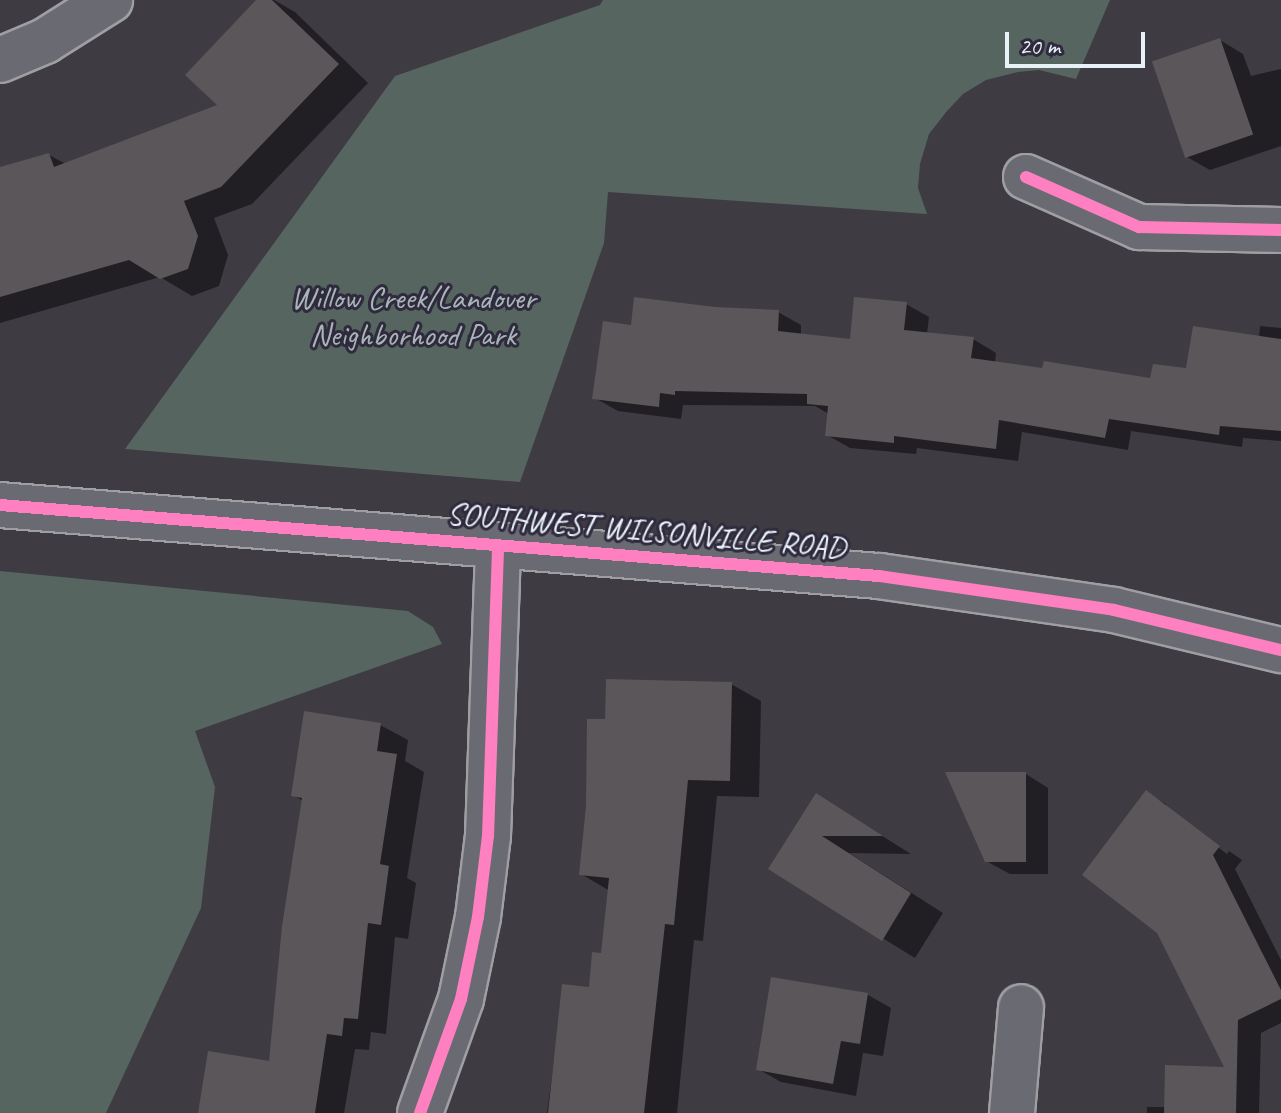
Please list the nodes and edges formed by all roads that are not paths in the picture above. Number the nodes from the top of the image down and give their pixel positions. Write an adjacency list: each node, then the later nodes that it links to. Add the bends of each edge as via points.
1 (110, 0): 2 (main road, via 45,41)
2 (0, 60)
3 (1026, 177): 4 (main road, via 1139,227)
4 (1281, 230)
5 (0, 505): 6 (main road, SOUTHWEST WILSONVILLE ROAD)
6 (498, 545): 7 (main road, SOUTHWEST WILSONVILLE ROAD, via 789,567 998,591 1162,620); 9 (main road, via 488,836 478,917 461,999)
7 (1281, 650)
8 (1021, 1007): 10 (main road)
9 (420, 1113)
10 (1012, 1113)

